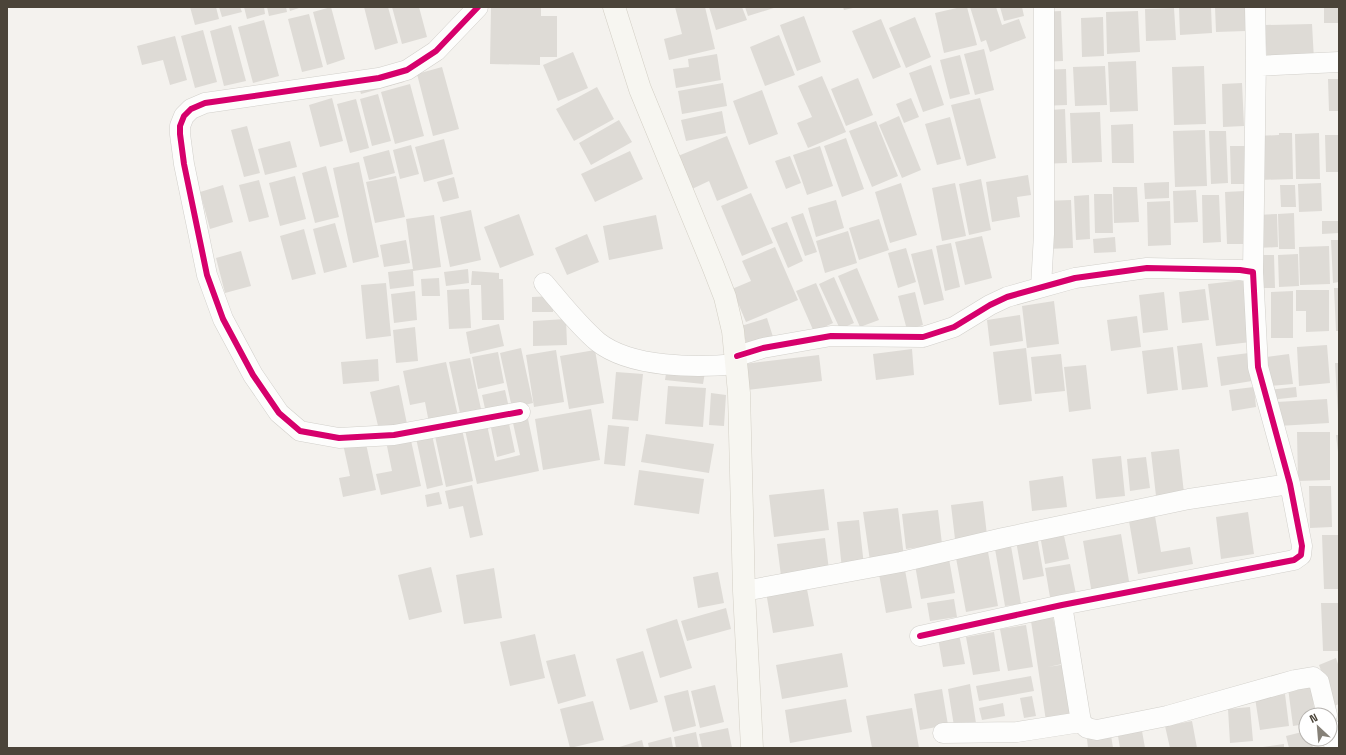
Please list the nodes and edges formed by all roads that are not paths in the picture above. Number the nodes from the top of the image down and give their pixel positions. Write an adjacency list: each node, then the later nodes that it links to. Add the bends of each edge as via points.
1 (478, 7): 11 (street, via 436,52 407,70 379,78 205,103 190,109 184,116 180,134 207,275 223,319 253,375 278,413 300,431 339,438 394,435)
2 (614, 7): 10 (street, via 640,89 722,291 733,331)
3 (1044, 7): 9 (street, via 1044,226)
4 (1255, 7): 6 (street)
5 (1339, 62): 6 (street)
6 (1256, 66): 7 (street)
7 (1253, 272): 9 (street, via 1147,268 1075,278); 12 (street, via 1258,367)
8 (544, 283): 10 (street, via 568,313 599,342 632,359 706,367)
9 (1041, 287): 10 (street, via 1007,297 954,326 923,337 831,336 763,348)
10 (737, 360): 13 (street)
11 (520, 412)
12 (1290, 484): 13 (street, via 1189,499 901,562); 14 (street, via 1302,546 1302,555 1294,560)
13 (744, 590): 19 (street)
14 (1062, 605): 15 (street); 17 (street)
15 (920, 636)
16 (1325, 707): 17 (street, via 1319,682 1313,677 1166,716 1097,730 1087,728)
17 (1081, 722): 18 (street, via 1017,732)
18 (943, 733)
19 (752, 748)

